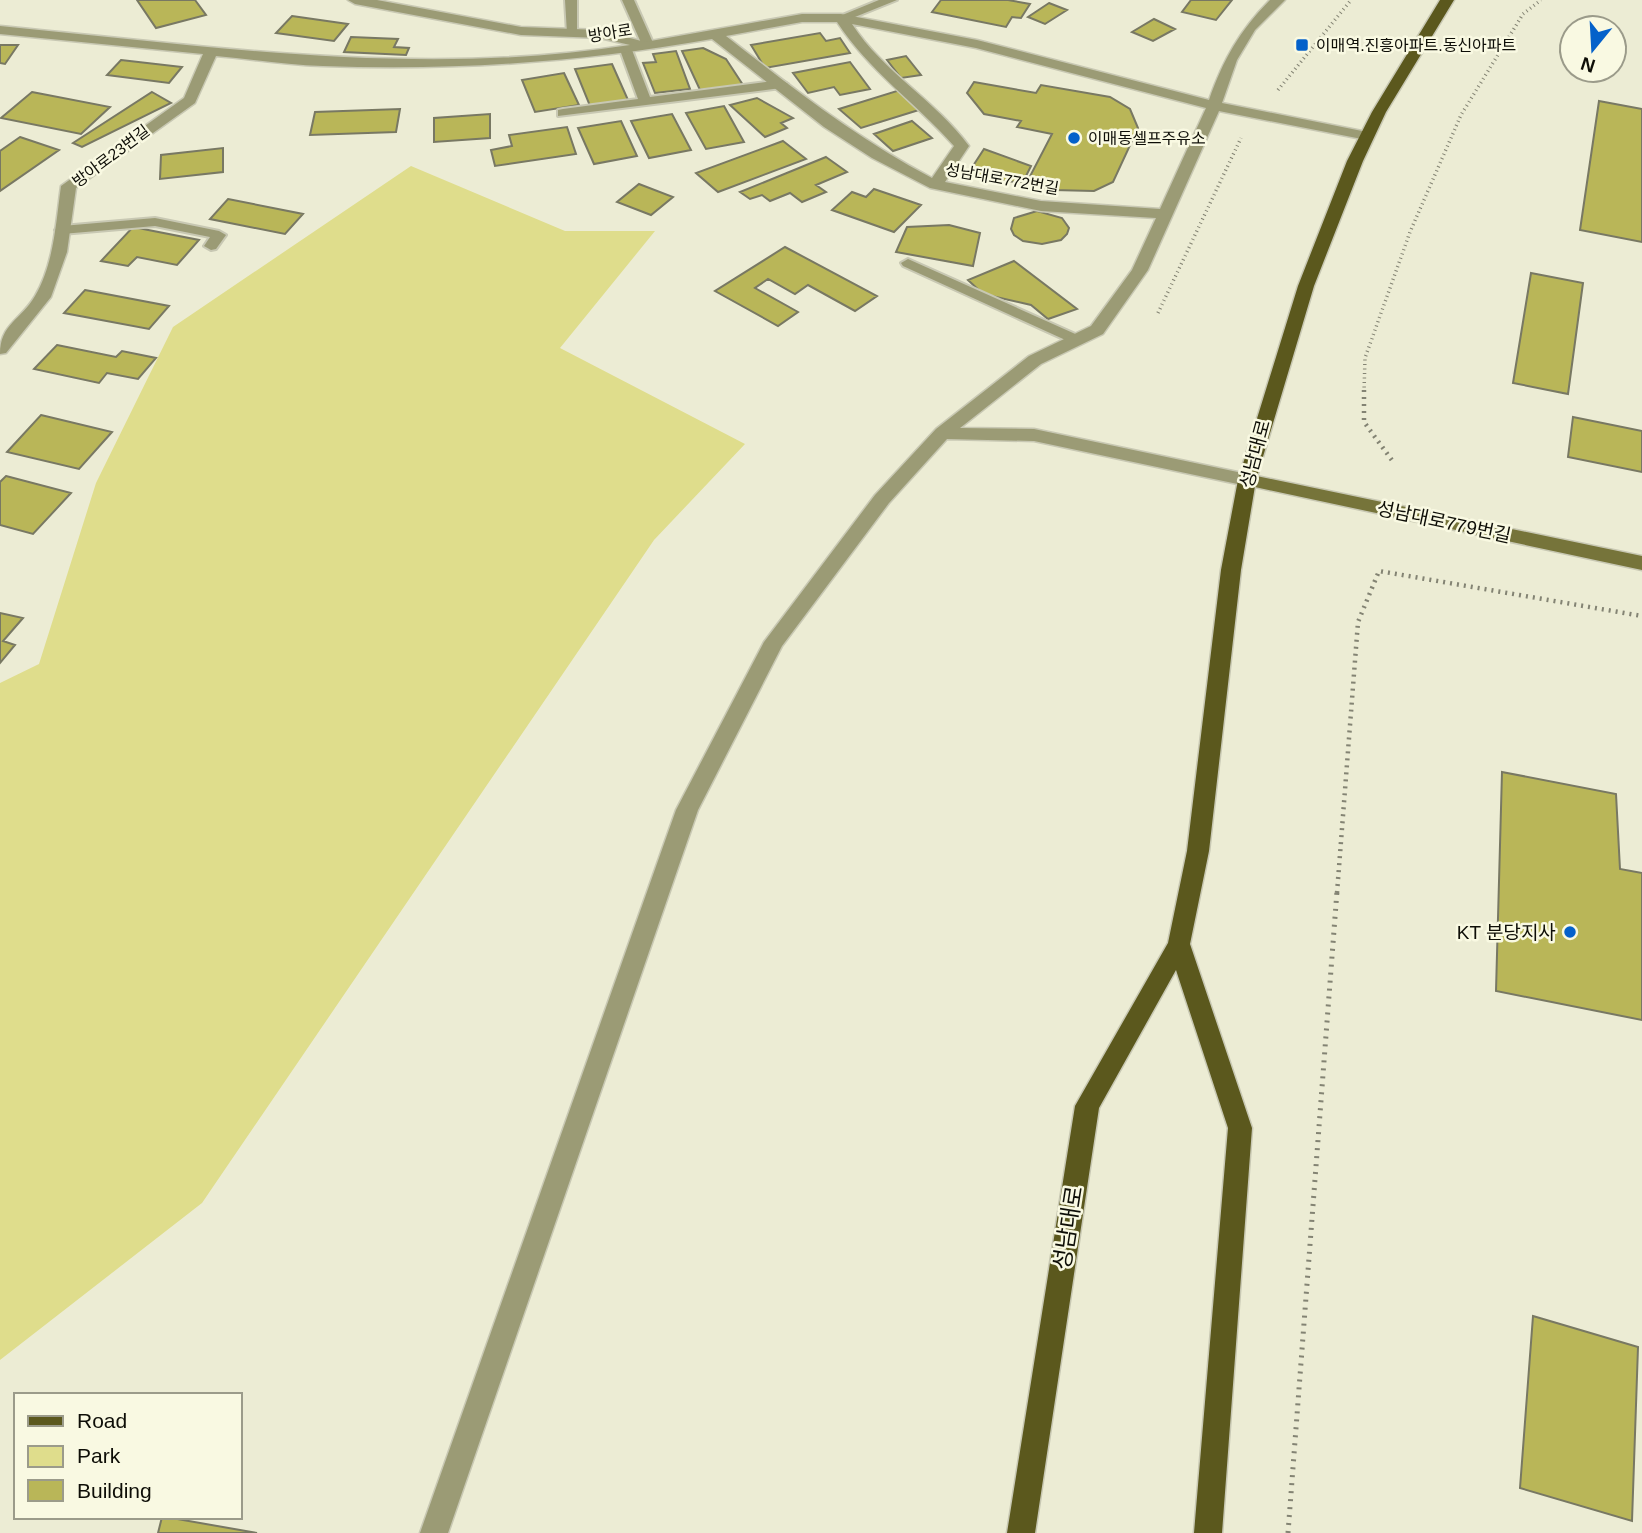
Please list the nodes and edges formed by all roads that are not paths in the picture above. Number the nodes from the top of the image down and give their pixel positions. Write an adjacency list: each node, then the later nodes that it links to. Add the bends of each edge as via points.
1 (355, 0): 10 (street, via 521,31)
2 (571, 0): 10 (lane)
3 (628, 0): 11 (lane)
4 (891, 0): 7 (lane)
5 (1278, 0): 16 (street, via 1250,28 1230,60)
6 (1447, 0): 18 (main road, 성남대로)
7 (842, 18): 9 (street, 방아로, via 802,18); 16 (street, 방아로, via 977,44); 19 (street, via 862,50 930,110 962,146)
8 (2, 31): 13 (street, 방아로)
9 (712, 32): 11 (street, 방아로); 14 (street, 성남대로772번길)
10 (573, 33): 11 (street)
11 (648, 45): 12 (street, 방아로)
12 (626, 50): 13 (street, 방아로, via 510,61 387,62 323,62); 15 (lane)
13 (211, 52): 21 (street, 방아로23번길, via 190,100 69,186)
14 (781, 83): 15 (lane); 19 (street, 성남대로772번길, via 829,124)
15 (645, 102): 17 (lane)
16 (1214, 106): 18 (street, 방아로); 20 (street)
17 (563, 113)
18 (1367, 136): 27 (main road, 성남대로, via 1306,286)
19 (935, 186): 20 (street, 성남대로772번길, via 1041,206)
20 (1165, 214): 24 (street, via 1140,270 1097,330)
21 (62, 230): 22 (lane, via 155,222 219,235); 25 (street, 방아로23번길, via 60,252 43,298)
22 (211, 246)
23 (908, 263): 24 (lane)
24 (1077, 340): 26 (street, via 1035,360)
25 (0, 349)
26 (942, 433): 27 (street, via 1034,435); 30 (street, via 882,499 774,642 687,810)
27 (1247, 480): 28 (street, 성남대로779번길); 29 (main road, 성남대로, via 1231,569 1198,852)
28 (1642, 564)
29 (1179, 944): 31 (main road, 성남대로, via 1087,1106); 32 (main road, via 1240,1128)
30 (434, 1533)
31 (1021, 1533)
32 (1208, 1533)

